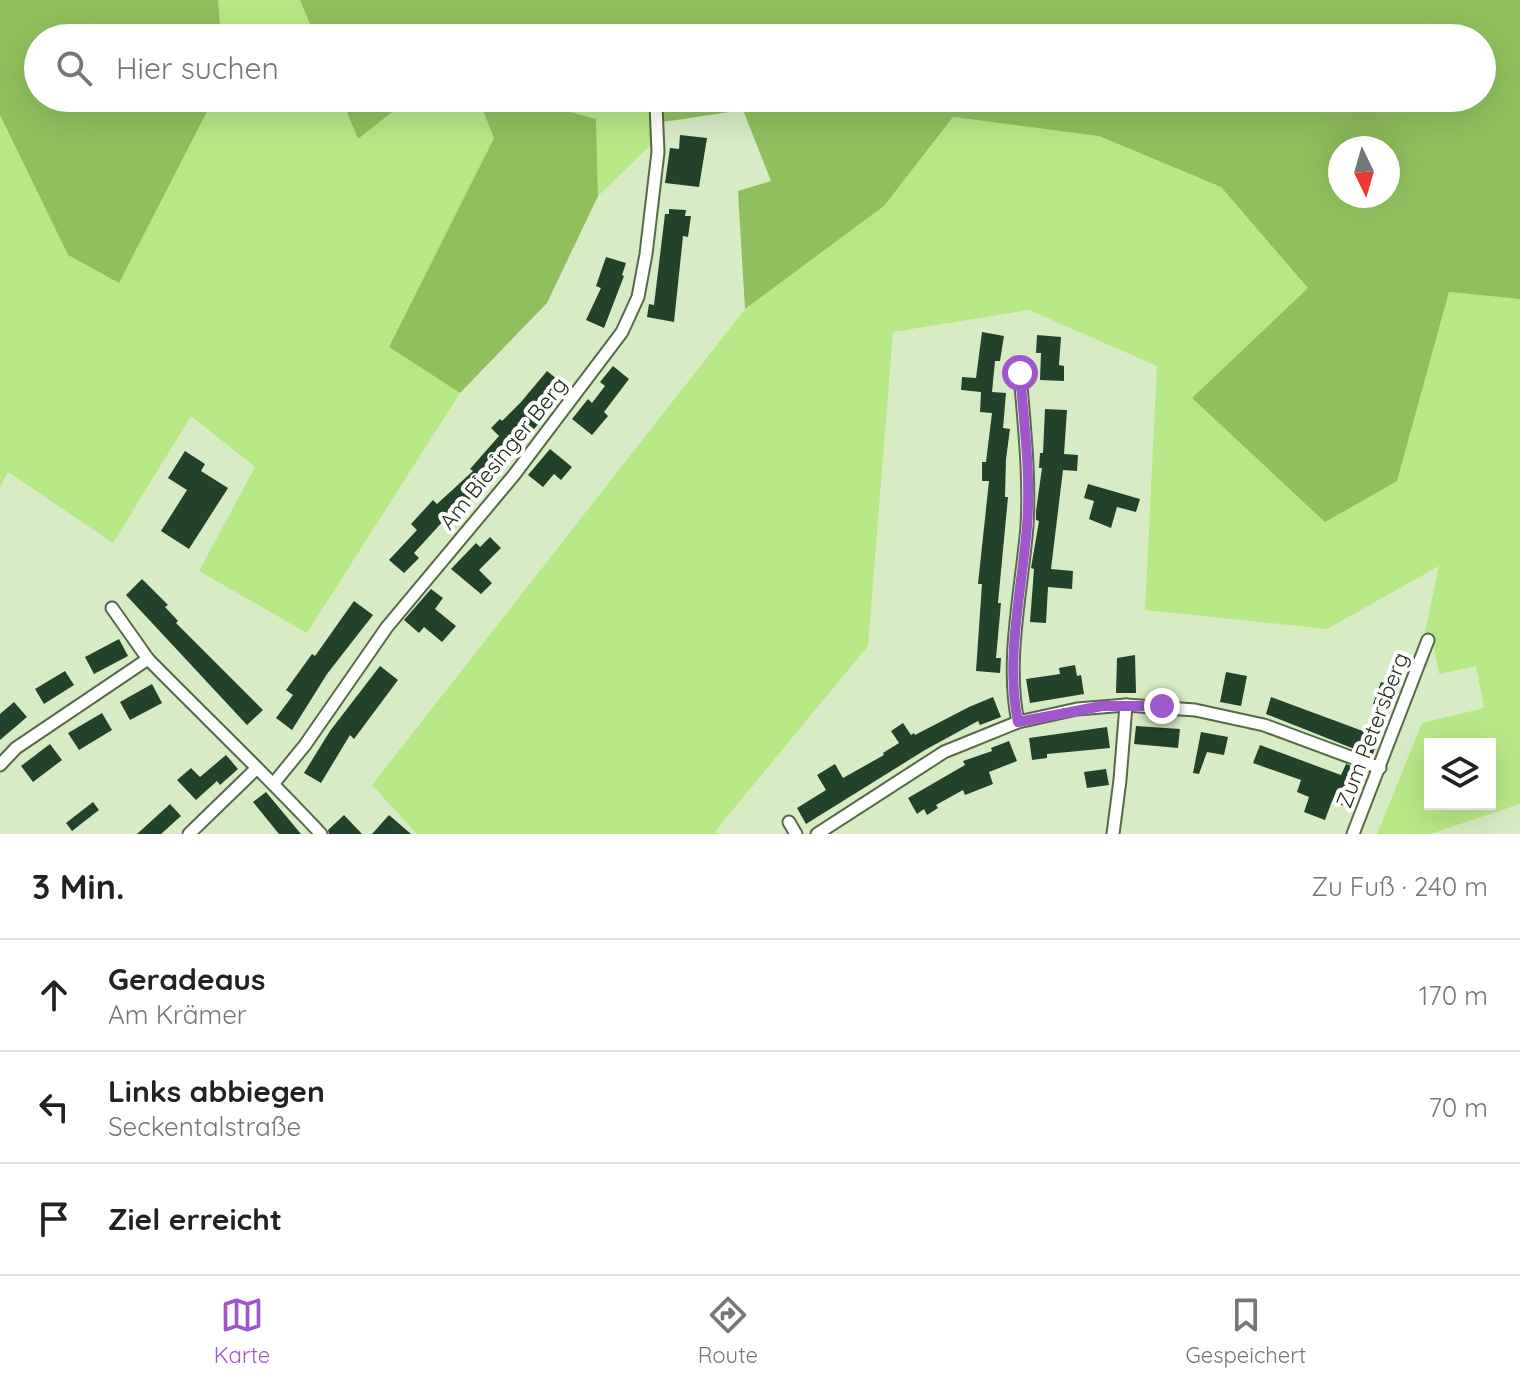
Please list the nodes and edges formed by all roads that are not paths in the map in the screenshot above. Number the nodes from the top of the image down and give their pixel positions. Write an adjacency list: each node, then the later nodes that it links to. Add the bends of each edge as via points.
1 (656, 112): 11 (street, Am Biesinger Berg, via 658,152 646,254 627,323 514,475 387,627)
2 (1020, 373): 7 (street, via 1028,480 1014,674)
3 (112, 608): 5 (street)
4 (1428, 640): 10 (street, Zum Petersberg)
5 (148, 659): 8 (street, via 16,748); 9 (street)
6 (1126, 705): 7 (street); 10 (street, via 1195,710 1264,725); 17 (street)
7 (1018, 722): 16 (street, via 944,752)
8 (0, 765)
9 (257, 768): 11 (street); 13 (street)
10 (1380, 768): 18 (street, Zum Petersberg)
11 (274, 783): 14 (street)
12 (789, 822): 15 (street)
13 (189, 834)
14 (321, 834)
15 (796, 834)
16 (817, 834)
17 (1113, 834)
18 (1353, 834)

